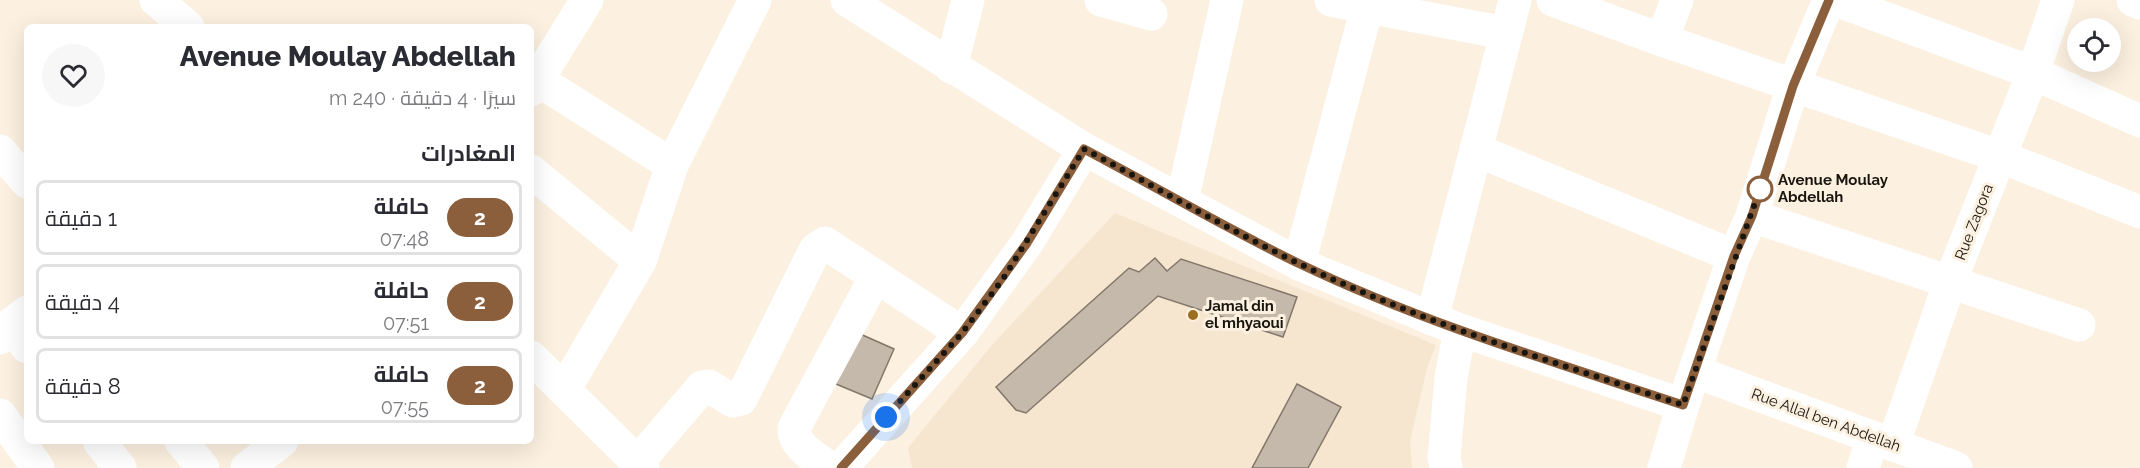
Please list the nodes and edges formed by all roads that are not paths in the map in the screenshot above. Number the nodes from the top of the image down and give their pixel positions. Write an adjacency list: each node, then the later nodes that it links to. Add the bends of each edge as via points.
1 (156, 0): 19 (street)
2 (587, 0): 24 (street)
3 (755, 0): 31 (street)
4 (847, 0): 22 (street)
5 (968, 0): 22 (street)
6 (1101, 0): 18 (street)
7 (1227, 0): 34 (street)
8 (1331, 0): 17 (street)
9 (1515, 0): 20 (street)
10 (1553, 0): 21 (street)
11 (1677, 0): 21 (street)
12 (1829, 0): 25 (street)
13 (1836, 0): 23 (street)
14 (2058, 0): 23 (street, Rue Zagora)
15 (2133, 0): 16 (street)
16 (2140, 3)
17 (1368, 4): 20 (street); 39 (street)
18 (1151, 14)
19 (184, 24)
20 (1505, 33): 28 (street)
21 (1662, 40): 25 (street)
22 (951, 67): 27 (street)
23 (2033, 73): 26 (street); 30 (street, Rue Zagora)
24 (534, 85): 31 (street)
25 (1793, 86): 30 (street); 36 (street)
26 (2140, 121)
27 (1084, 149): 34 (street); 44 (street, via 1027,243)
28 (1476, 150): 37 (street); 42 (street)
29 (0, 151): 33 (street)
30 (1999, 156): 35 (street); 41 (street, Rue Zagora)
31 (672, 165): 38 (street)
32 (534, 173): 38 (street)
33 (24, 179)
34 (1182, 201): 39 (street)
35 (2140, 212)
36 (1752, 216): 37 (street); 41 (street)
37 (1734, 256): 46 (street)
38 (640, 261): 47 (street)
39 (1299, 264): 42 (street)
40 (876, 276): 44 (street); 54 (street, via 825,243 818,247 741,399 733,401 709,386 702,387); 59 (street, via 794,428 800,445)
41 (1950, 282): 43 (street); 53 (street, Rue Zagora)
42 (1446, 324): 48 (street); 61 (street, via 1451,378)
43 (2079, 325)
44 (962, 333): 60 (street)
45 (534, 360): 47 (street)
46 (1696, 372): 48 (street); 53 (street, Rue Allal ben Abdellah)
47 (564, 390): 54 (street)
48 (1683, 405): 62 (street)
49 (0, 415): 55 (street)
50 (101, 444): 56 (street)
51 (183, 444): 57 (street)
52 (278, 444): 58 (street)
53 (1876, 451): 63 (street, Rue Allal ben Abdellah)
54 (641, 465)
55 (38, 468)
56 (120, 468)
57 (203, 468)
58 (247, 468)
59 (830, 468)
60 (841, 468)
61 (1446, 468)
62 (1664, 468)
63 (1956, 468)

